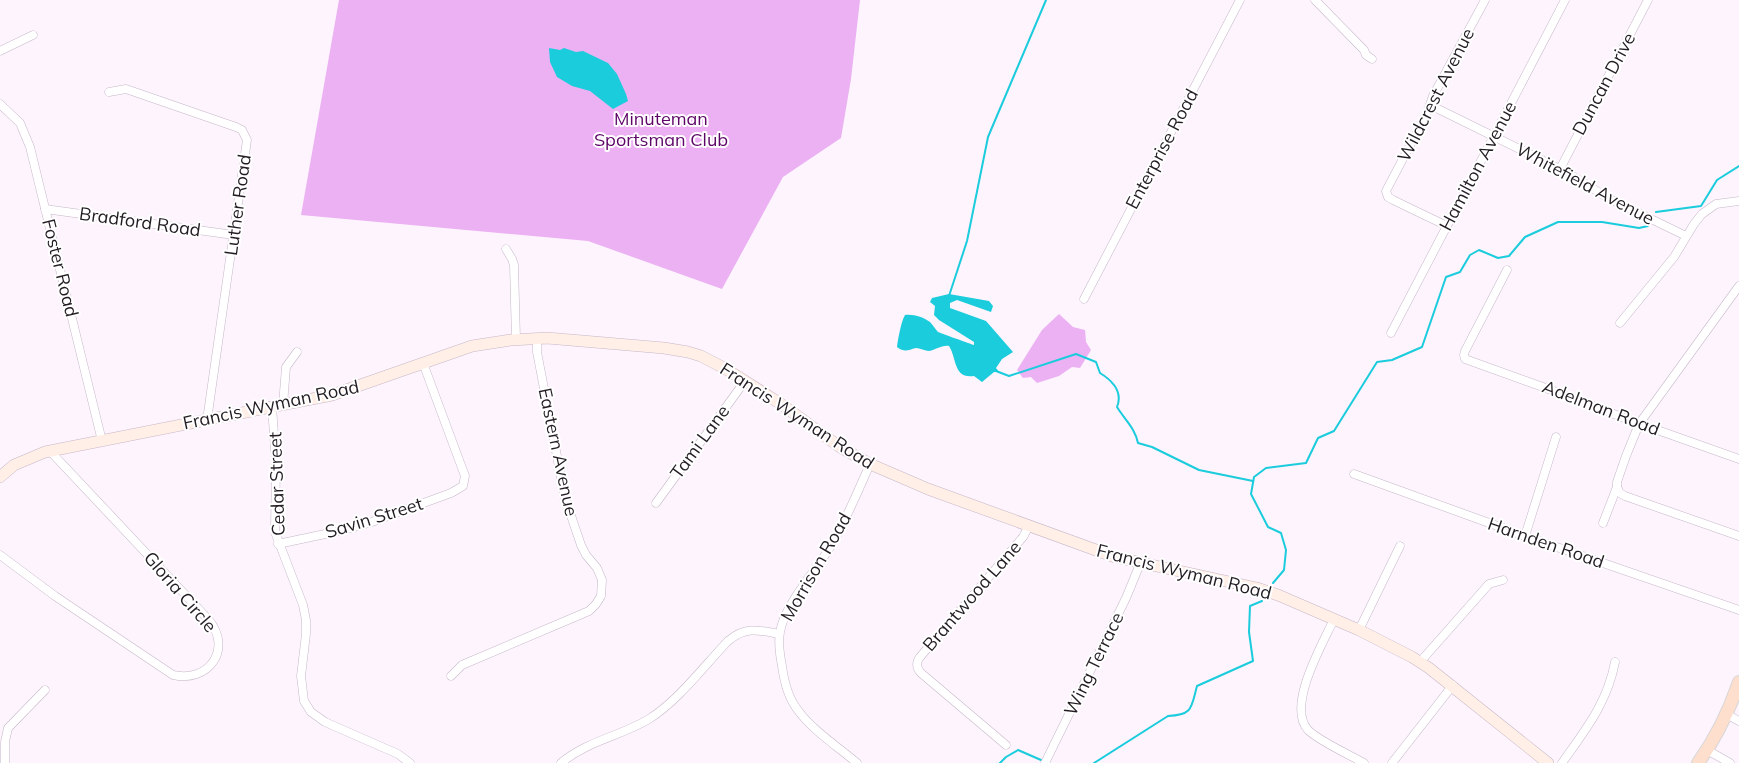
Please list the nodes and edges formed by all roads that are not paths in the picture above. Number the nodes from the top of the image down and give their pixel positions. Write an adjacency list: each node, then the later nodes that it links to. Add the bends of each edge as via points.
1 (1240, 0): 22 (street, Enterprise Road)
2 (1315, 0): 8 (street)
3 (1485, 0): 11 (street, Wildcrest Avenue)
4 (1565, 0): 12 (street, Hamilton Avenue)
5 (1648, 0): 13 (street, Duncan Drive)
6 (33, 36): 7 (street)
7 (0, 51)
8 (1372, 58)
9 (109, 92): 17 (street, Luther Road, via 126,89 242,130 247,144)
10 (0, 104): 15 (street, Foster Road, via 20,123 26,136)
11 (1430, 105): 12 (street, Whitefield Avenue); 16 (street, Wildcrest Avenue, via 1386,191 1393,200)
12 (1494, 136): 13 (street, Whitefield Avenue); 16 (street, Hamilton Avenue)
13 (1560, 169): 18 (street, Whitefield Avenue, via 1630,210)
14 (1739, 201): 18 (street, via 1724,202 1708,209)
15 (45, 209): 17 (street, Bradford Road); 34 (street, Foster Road)
16 (1447, 226): 24 (street, Hamilton Avenue)
17 (234, 235): 31 (street, Luther Road)
18 (1686, 236): 23 (street, via 1674,257)
19 (506, 249): 26 (street, via 514,265)
20 (1507, 270): 32 (street, Adelman Road, via 1464,357 1467,361)
21 (1739, 286): 32 (street)
22 (1084, 299)
23 (1620, 323)
24 (1391, 333)
25 (537, 338): 26 (main road, Francis Wyman Road); 29 (main road, Francis Wyman Road, via 688,352 712,361); 57 (street, Eastern Avenue, via 536,352 565,498 581,545 600,575 602,591 589,611 462,665)
26 (516, 339): 28 (main road, Francis Wyman Road, via 464,348)
27 (297, 352): 30 (street, Cedar Street, via 286,367)
28 (423, 362): 30 (main road, Francis Wyman Road, via 332,395); 46 (street, Savin Street, via 466,476 462,487 369,523)
29 (745, 382): 37 (main road, Francis Wyman Road); 41 (street, Tami Lane)
30 (278, 406): 31 (main road, Francis Wyman Road); 46 (street, Cedar Street, via 274,523)
31 (207, 420): 34 (main road, Francis Wyman Road)
32 (1639, 424): 36 (street, Adelman Road); 40 (street)
33 (1556, 437): 44 (street)
34 (102, 441): 35 (main road, Francis Wyman Road)
35 (50, 451): 39 (main road, Francis Wyman Road, via 14,465); 48 (street, Gloria Circle, via 213,625 219,643 216,656 209,667 197,674 173,675)
36 (1739, 458)
37 (870, 464): 43 (main road, Francis Wyman Road); 54 (street, Morrison Road, via 840,530 794,600)
38 (1354, 474): 44 (street, Harnden Road)
39 (0, 476)
40 (1617, 487): 42 (street); 45 (street, via 1625,496)
41 (656, 503)
42 (1603, 523)
43 (1029, 526): 49 (main road, Francis Wyman Road); 63 (street, Brantwood Lane, via 917,663 921,673)
44 (1525, 536): 51 (street, Harnden Road)
45 (1739, 536)
46 (278, 544): 66 (street, Cedar Street, via 305,612 301,684 307,706 324,722 398,754)
47 (1400, 546): 53 (street)
48 (0, 555)
49 (1140, 564): 52 (main road, Francis Wyman Road, via 1257,588); 69 (street, Wing Terrace)
50 (1503, 580): 55 (street, via 1489,584)
51 (1739, 610)
52 (1334, 619): 53 (main road, Francis Wyman Road); 70 (street, via 1305,684 1304,721 1310,732)
53 (1359, 630): 55 (main road, Francis Wyman Road)
54 (779, 634): 67 (street, via 754,630 738,633 650,718 590,745); 68 (street, Morrison Road, via 783,673 795,706)
55 (1420, 662): 59 (main road, Francis Wyman Road)
56 (1615, 662): 73 (street, via 1601,707)
57 (451, 676)
58 (1739, 682): 61 (main road)
59 (1452, 686): 71 (street); 72 (main road, Francis Wyman Road)
60 (46, 690): 65 (street, via 8,728)
61 (1726, 714): 62 (street); 64 (main road)
62 (1739, 721)
63 (1006, 745)
64 (1706, 750): 74 (main road); 75 (street)
65 (5, 763)
66 (410, 763)
67 (560, 763)
68 (856, 763)
69 (1045, 763)
70 (1364, 763)
71 (1392, 763)
72 (1548, 763)
73 (1562, 763)
74 (1698, 763)
75 (1730, 763)

